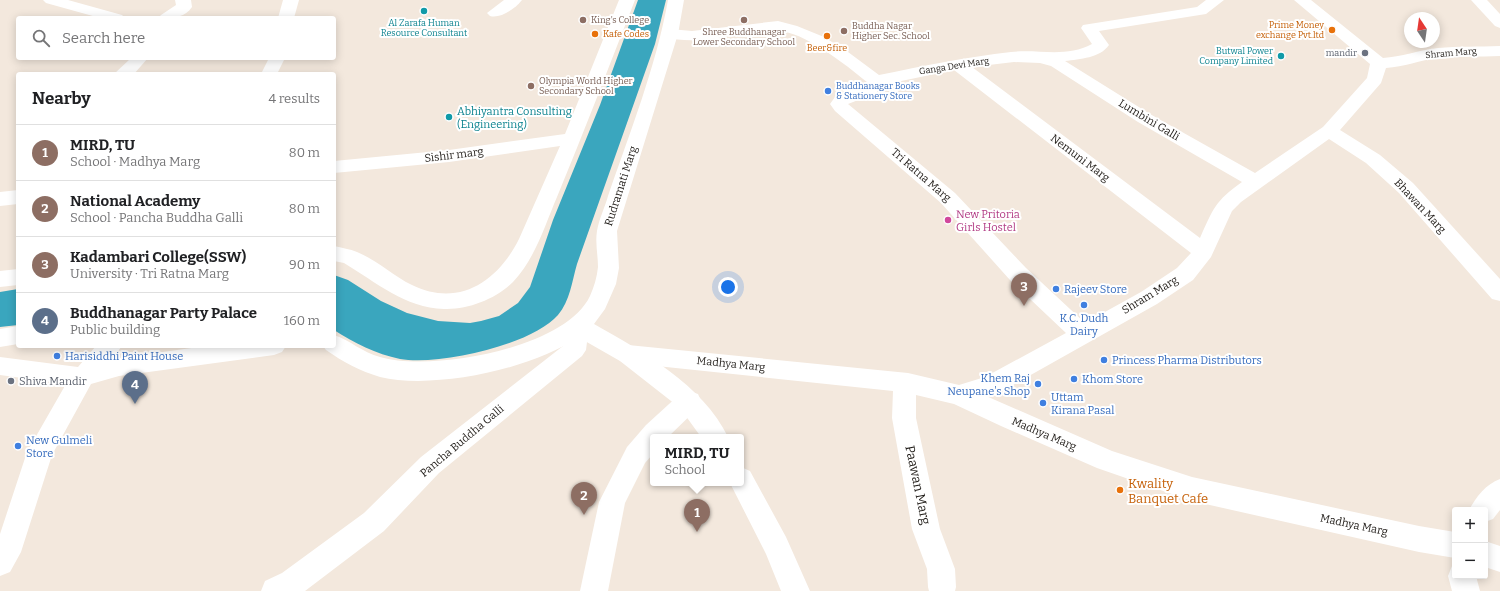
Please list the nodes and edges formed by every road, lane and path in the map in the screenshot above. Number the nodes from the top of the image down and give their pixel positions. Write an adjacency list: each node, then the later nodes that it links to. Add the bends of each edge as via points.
1 (50, 0): 11 (street)
2 (183, 0): 12 (street, via 184,7)
3 (292, 0): 13 (street)
4 (514, 0): 10 (street)
5 (627, 0): 26 (street)
6 (676, 0): 15 (street, Rudramati Marg)
7 (1216, 0): 17 (street, Ganga Devi Marg, via 1201,11 1089,28 1101,45 1087,53)
8 (1302, 0): 20 (street)
9 (1480, 0): 14 (street)
10 (495, 13)
11 (110, 16)
12 (169, 16)
13 (287, 16)
14 (1500, 23)
15 (670, 34): 24 (street, via 692,36 778,26 791,28 841,53); 36 (street, Rudramati Marg, via 607,231 606,251 609,269 604,288 595,307)
16 (1500, 51): 20 (street, Shram Marg, via 1438,53 1398,62)
17 (1042, 58): 21 (street, Ganga Devi Marg, via 1014,57); 28 (street, Lumbini Galli, via 1057,64 1144,118)
18 (138, 60): 22 (street)
19 (276, 60): 23 (street)
20 (1379, 63): 25 (street, Shram Marg, via 1375,79)
21 (957, 64): 24 (street, Ganga Devi Marg); 31 (street, Nemuni Marg)
22 (125, 72)
23 (270, 72)
24 (876, 81): 37 (street, Tri Ratna Marg, via 870,89 841,101 841,107 948,198 1018,274)
25 (1329, 131): 28 (street, Shram Marg); 35 (street, Bhawan Marg, via 1373,159 1406,188)
26 (573, 138): 27 (street, Sishir marg, via 518,148); 32 (street, via 522,255 506,275 480,294 444,301 424,299 397,288 351,258)
27 (336, 167)
28 (1256, 182): 31 (street, Shram Marg, via 1223,208)
29 (16, 197): 30 (street)
30 (0, 199)
31 (1204, 252): 37 (street, Shram Marg, via 1185,274 1174,282)
32 (336, 254)
33 (16, 277): 34 (street)
34 (0, 279)
35 (1500, 293)
36 (578, 326): 40 (street, Rudramati Marg, via 552,342 530,351 445,370 414,371 381,367 352,357); 43 (street); 61 (street, Pancha Buddha Galli, via 574,350 430,465 374,522 292,583)
37 (1082, 334): 47 (street, Shram Marg, via 993,384)
38 (16, 335): 39 (street)
39 (0, 338)
40 (336, 345)
41 (108, 348): 45 (street)
42 (259, 348): 45 (street, via 119,367)
43 (628, 354): 46 (street, Madhya Marg); 48 (street)
44 (0, 366): 45 (street)
45 (83, 377): 58 (street, via 40,452 11,543)
46 (908, 383): 47 (street, Madhya Marg); 60 (street, Paawan Marg, via 904,393 904,418 926,529 941,569)
47 (959, 395): 55 (street, Madhya Marg, via 1106,460 1192,489)
48 (689, 401): 49 (street); 50 (street)
49 (654, 434)
50 (713, 434)
51 (650, 439): 62 (street, via 636,455 612,502)
52 (744, 485): 63 (street)
53 (1500, 491): 54 (street)
54 (1486, 507)
55 (1452, 544)
56 (1488, 555): 57 (street)
57 (1500, 559)
58 (0, 562)
59 (1463, 579): 64 (street)
60 (942, 586)
61 (275, 591)
62 (594, 591)
63 (796, 591)
64 (1466, 591)

